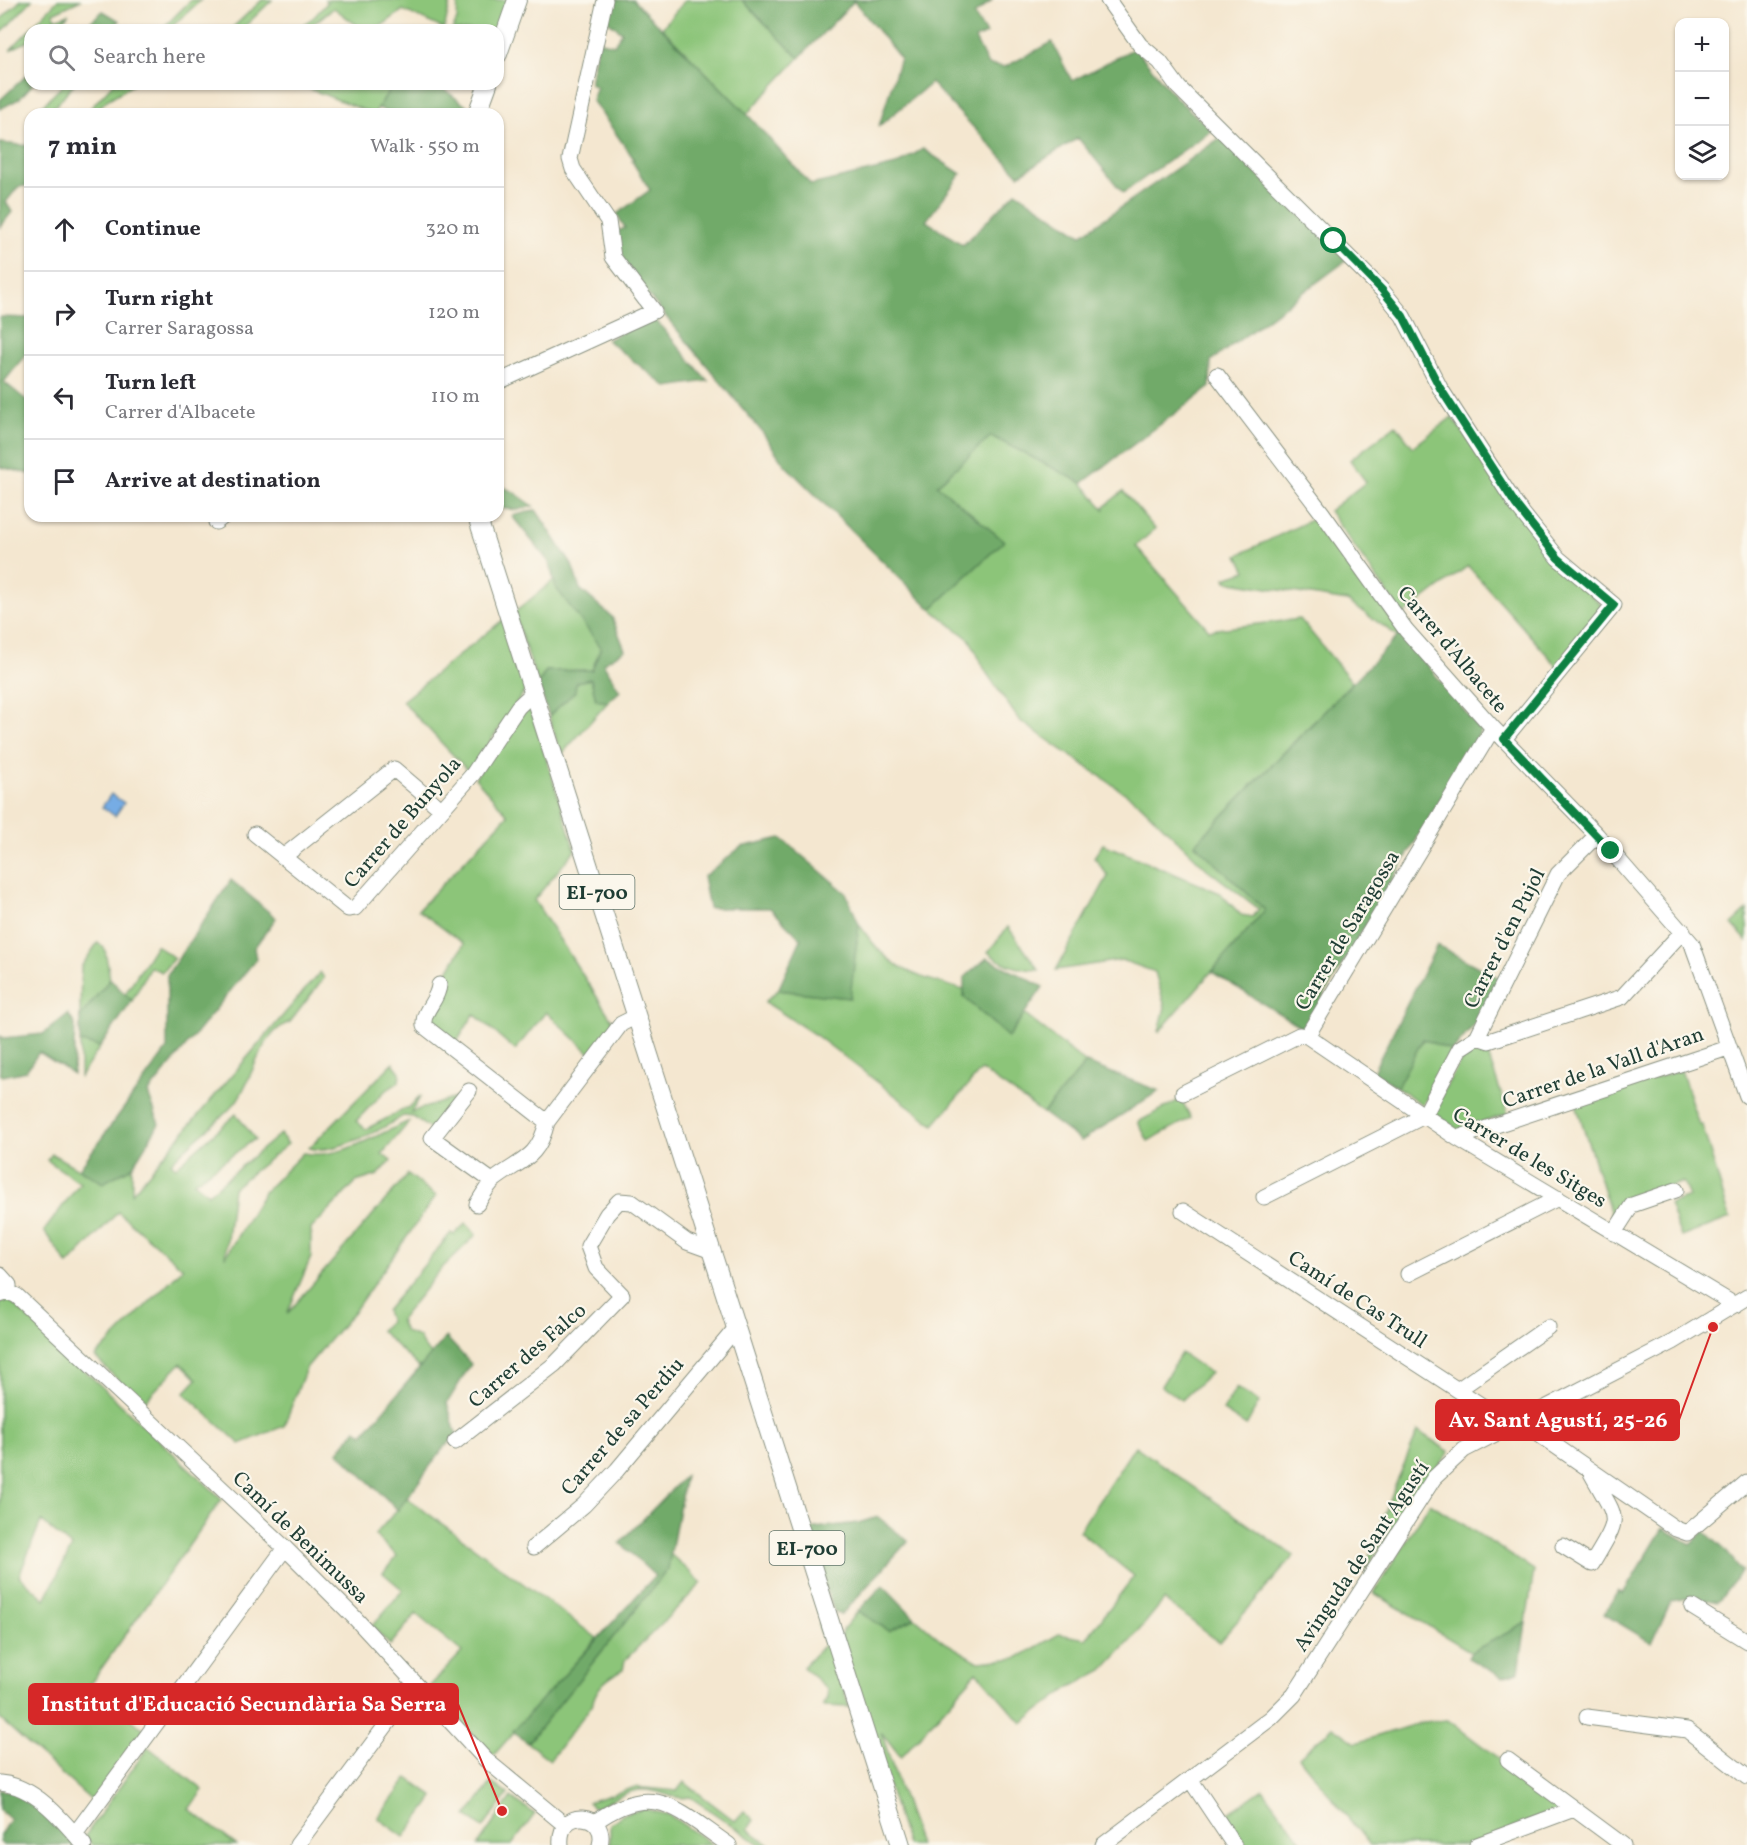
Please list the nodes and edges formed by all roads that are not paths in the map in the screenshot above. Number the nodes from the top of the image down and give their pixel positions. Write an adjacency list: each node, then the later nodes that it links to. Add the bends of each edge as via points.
1 (517, 0): 4 (main road)
2 (605, 0): 8 (street, via 570,159 608,221 613,257 654,310)
3 (1108, 0): 11 (street, Carrer de Saragossa, via 1140,45 1160,62 1179,87 1382,290 1403,316 1440,388 1516,505 1558,558 1614,605)
4 (504, 37)
5 (486, 90): 6 (main road)
6 (479, 108)
7 (1217, 375): 11 (street, Carrer d'Albacete, via 1397,619)
8 (504, 379)
9 (479, 522): 10 (main road, EI-700)
10 (533, 693): 12 (street, Carrer de Bunyola, via 518,707 473,774); 18 (main road, EI-700)
11 (1498, 734): 14 (street, Carrer d'Albacete); 19 (street, Carrer de Saragossa)
12 (441, 809): 15 (street, via 394,769); 15 (street, Carrer de Bunyola, via 355,908 348,909)
13 (255, 834): 15 (street, Carrer de Bunyola)
14 (1597, 836): 16 (street, Carrer d'Albacete); 20 (street, Carrer d'en Pujol, via 1558,874)
15 (283, 857)
16 (1683, 931): 20 (street, Carrer d'en Pujol, via 1622,996 1489,1041); 21 (street, Carrer d'Albacete, via 1692,944)
17 (438, 985): 26 (street, via 423,1017 424,1026)
18 (636, 1016): 26 (street, via 621,1024); 35 (main road, EI-700)
19 (1307, 1036): 23 (street, Carrer de Saragossa, via 1299,1035); 25 (street, Carrer de les Sitges)
20 (1477, 1037): 25 (street, Carrer d'en Pujol, via 1460,1048)
21 (1728, 1048): 24 (street, Carrer d'Albacete); 27 (street, Carrer de la Vall d'Aran)
22 (469, 1091): 28 (street, via 432,1138)
23 (1183, 1093)
24 (1747, 1096)
25 (1424, 1116): 27 (street, Carrer de les Sitges); 30 (street)
26 (547, 1122): 28 (street, via 543,1140 531,1155)
27 (1457, 1138): 31 (street, Carrer de les Sitges)
28 (492, 1181): 32 (street)
29 (1677, 1190): 34 (street, via 1632,1205)
30 (1264, 1197)
31 (1558, 1198): 34 (street, Carrer de les Sitges); 36 (street)
32 (477, 1204)
33 (1183, 1211): 42 (street, Camí de Cas Trull)
34 (1614, 1233): 39 (street, Carrer de les Sitges)
35 (712, 1251): 41 (main road, EI-700); 44 (street, Carrer des Falco, via 687,1242 632,1202 619,1200 588,1246 596,1268 622,1295 555,1364)
36 (1408, 1274)
37 (0, 1275): 38 (street, via 9,1285)
38 (4, 1293): 49 (street, Camí de Benimussa, via 17,1296)
39 (1741, 1301): 43 (street, Avinguda de Sant Agustí, via 1673,1342)
40 (1548, 1327): 42 (street)
41 (736, 1328): 48 (street, Carrer de sa Perdiu, via 617,1470 584,1505); 66 (main road, EI-700)
42 (1459, 1389): 43 (street, Camí de Cas Trull)
43 (1514, 1422): 45 (street, Camí de Cas Trull); 56 (street, Avinguda de Sant Agustí, via 1464,1450 1434,1478 1294,1695 1271,1718)
44 (455, 1442)
45 (1589, 1470): 46 (street, Camí de Cas Trull, via 1687,1533); 47 (street, via 1614,1514 1614,1527 1592,1564)
46 (1747, 1482)
47 (1563, 1546)
48 (534, 1547)
49 (285, 1548): 52 (street, Camí de Benimussa); 61 (street)
50 (1692, 1607): 51 (street)
51 (1747, 1641)
52 (416, 1685): 60 (street, Camí de Benimussa, via 486,1760); 62 (street)
53 (1587, 1717): 55 (street, via 1687,1730)
54 (1508, 1760): 58 (street)
55 (1747, 1777)
56 (1190, 1779): 67 (street, Avinguda de Sant Agustí); 68 (street)
57 (0, 1783): 61 (street, via 17,1785 34,1796)
58 (1574, 1809): 69 (street); 70 (street)
59 (595, 1822): 60 (street, via 574,1819); 64 (street, via 600,1830); 65 (street, via 628,1802 652,1801 675,1808)
60 (565, 1825): 63 (street)
61 (80, 1840)
62 (297, 1845)
63 (561, 1845)
64 (600, 1845)
65 (729, 1845)
66 (901, 1845)
67 (1103, 1845)
68 (1234, 1845)
69 (1477, 1845)
70 (1623, 1845)

